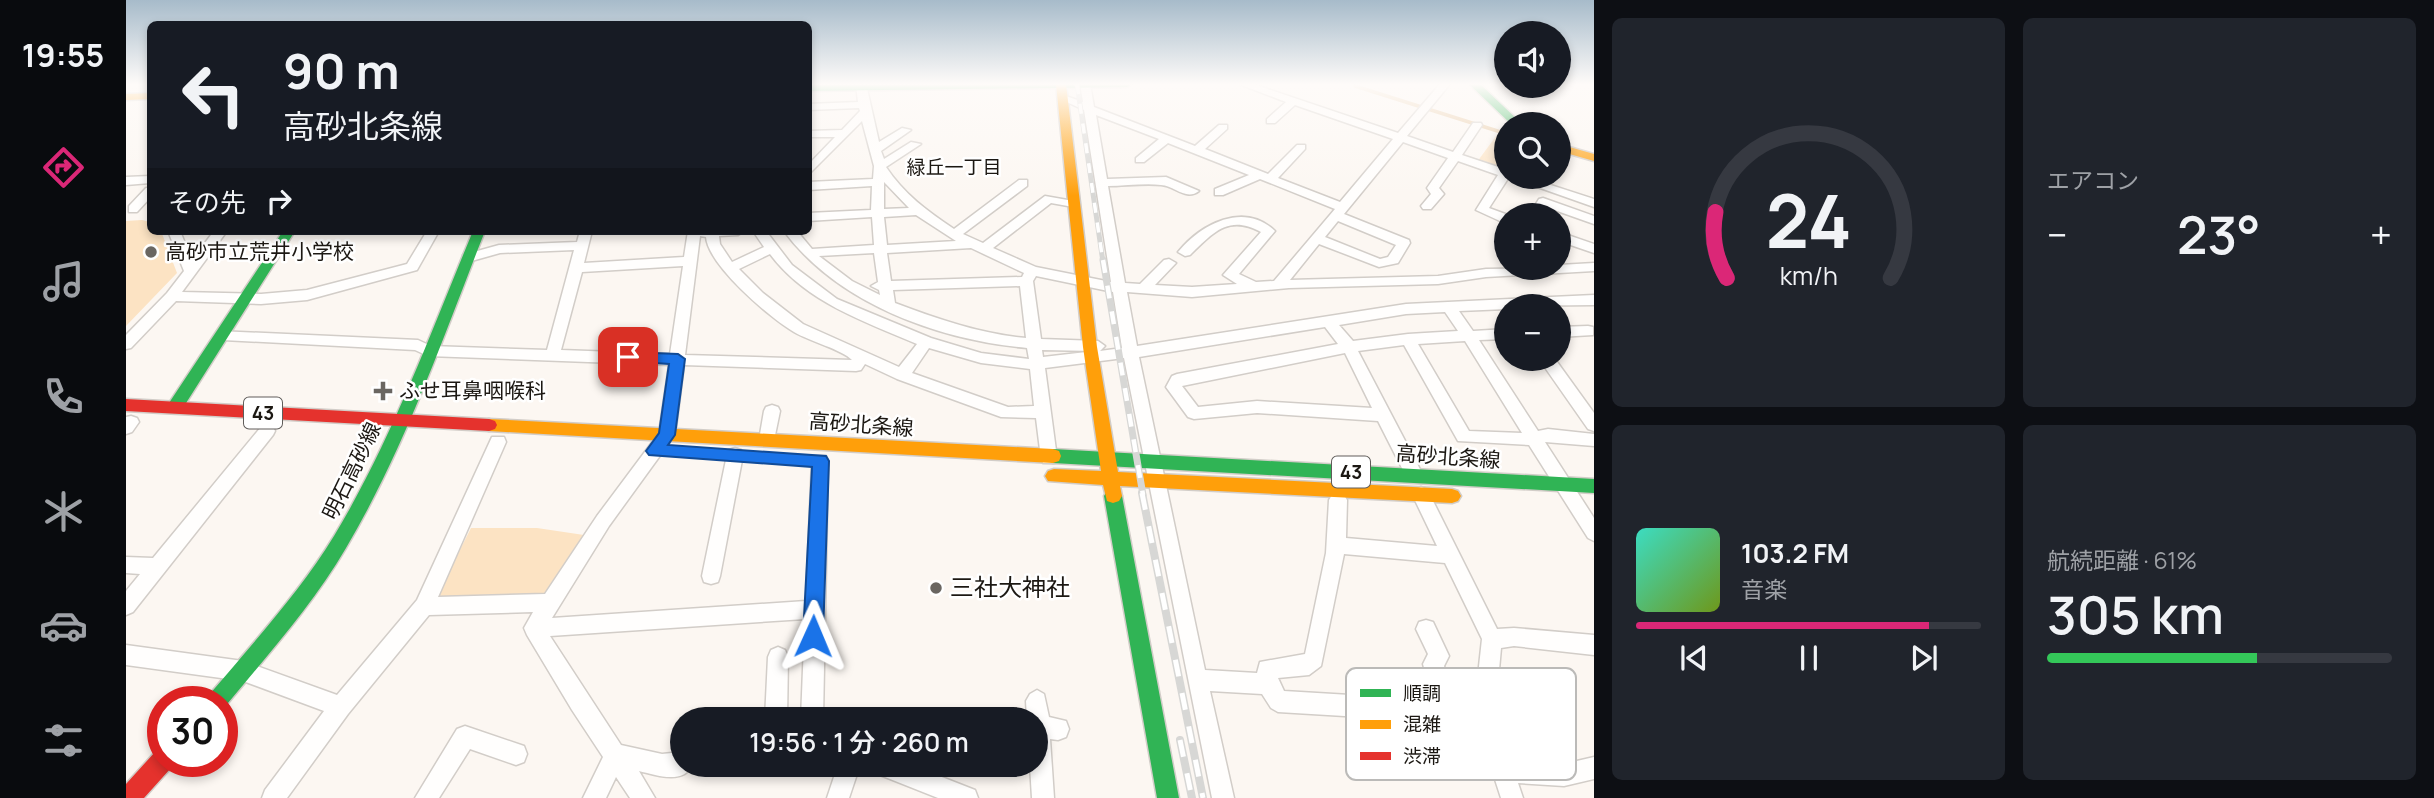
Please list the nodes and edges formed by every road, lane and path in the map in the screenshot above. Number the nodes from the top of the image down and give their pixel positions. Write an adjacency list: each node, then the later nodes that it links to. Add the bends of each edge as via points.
1 (854, 121): 11 (street)
2 (868, 121): 17 (street)
3 (1065, 121): 40 (main road)
4 (1092, 121): 31 (street)
5 (1121, 121): 13 (street)
6 (1351, 121): 14 (street)
7 (1415, 121): 14 (street)
8 (1223, 127): 18 (street)
9 (1471, 129): 20 (street)
10 (906, 130): 17 (street)
11 (845, 133): 12 (street); 24 (street)
12 (812, 134)
13 (1166, 139): 18 (street); 22 (street)
14 (1401, 139): 20 (street); 43 (street)
15 (915, 144): 23 (street)
16 (1301, 147): 26 (street)
17 (876, 149): 23 (street)
18 (1196, 150): 26 (street)
19 (1571, 151): 21 (main road)
20 (1454, 157): 25 (street); 38 (street, via 1433,188 1438,194 1429,204)
21 (1594, 158)
22 (1140, 160)
23 (880, 166): 29 (street); 42 (street)
24 (812, 168)
25 (1494, 170)
26 (1264, 177): 36 (street); 43 (street)
27 (147, 180): 28 (street)
28 (126, 181)
29 (877, 182): 32 (street); 45 (street)
30 (1023, 183): 59 (street, via 1004,190)
31 (1102, 183): 35 (street, via 1166,181); 87 (street)
32 (812, 186)
33 (1498, 189): 48 (street, via 1482,210 1498,216)
34 (1561, 189): 39 (street)
35 (1193, 191)
36 (1219, 192)
37 (147, 194): 41 (street)
38 (1416, 197)
39 (1594, 203)
40 (1075, 205): 63 (street, via 1049,199); 82 (main road)
41 (130, 209)
42 (919, 211): 45 (street); 59 (street)
43 (1338, 211): 60 (street); 60 (street, via 1404,243 1393,260 1379,262)
44 (1571, 212): 47 (street)
45 (879, 213): 46 (street); 64 (street)
46 (812, 217)
47 (1594, 220)
48 (1483, 228)
49 (176, 235): 77 (street)
50 (218, 235): 77 (street)
51 (286, 235): 91 (main road)
52 (431, 235): 91 (street, via 412,267 307,295)
53 (477, 235): 69 (main road, 明石高砂線)
54 (585, 235): 62 (street)
55 (694, 235): 70 (street)
56 (712, 235): 75 (street, via 713,244)
57 (761, 235): 65 (street)
58 (793, 235): 68 (street)
59 (954, 235): 63 (street)
60 (1317, 238): 83 (street)
61 (1571, 240): 66 (street)
62 (582, 246): 69 (street, via 499,249); 74 (street)
63 (978, 246): 64 (street); 79 (street)
64 (883, 248): 68 (street); 84 (street)
65 (770, 249): 75 (street); 81 (street)
66 (1594, 249)
67 (1185, 252): 85 (street, via 1217,222 1246,219 1260,226 1269,231 1230,275)
68 (808, 253): 76 (street)
69 (468, 258): 108 (main road, 明石高砂線)
70 (690, 261): 74 (street); 112 (street)
71 (1169, 263): 88 (street)
72 (1571, 267): 73 (street)
73 (1594, 267)
74 (576, 268): 110 (street)
75 (730, 268): 111 (street, via 798,328)
76 (825, 269): 81 (street); 86 (street)
77 (190, 270): 90 (street)
78 (1494, 272): 80 (street)
79 (1029, 276): 82 (street); 84 (street); 105 (street)
80 (1438, 279): 83 (street); 94 (street)
81 (802, 281): 95 (street, via 832,302)
82 (1084, 282): 87 (street); 109 (main road)
83 (1278, 285): 85 (street)
84 (886, 286): 86 (street); 93 (street)
85 (1254, 287): 88 (street)
86 (852, 288): 93 (street)
87 (1119, 288): 88 (street); 107 (street)
88 (1142, 290)
89 (1594, 293): 94 (street)
90 (172, 296): 91 (street); 104 (street)
91 (247, 297): 99 (main road)
92 (1594, 300): 94 (street)
93 (885, 303): 95 (street); 105 (street, via 943,325)
94 (1452, 303): 96 (street); 101 (street); 107 (street, via 1359,305)
95 (866, 317): 103 (street)
96 (1327, 320): 106 (street); 107 (street)
97 (1571, 332): 98 (street)
98 (1592, 333)
99 (223, 335): 108 (street, via 418,345); 117 (main road)
100 (1494, 335): 101 (street)
101 (1469, 336): 102 (street); 125 (street)
102 (1408, 339): 106 (street); 125 (street, via 1464,437)
103 (926, 342): 113 (street, via 981,358); 115 (street)
104 (126, 344)
105 (1035, 345): 109 (street); 113 (street)
106 (1349, 347): 120 (street); 120 (street, via 1177,380 1174,387 1194,413 1257,407)
107 (1130, 348): 109 (street); 135 (street)
108 (428, 351): 110 (street); 121 (main road, 明石高砂線)
109 (1091, 352): 113 (street); 134 (main road)
110 (553, 354): 112 (street)
111 (861, 357): 112 (street, via 856,366); 115 (street)
112 (678, 359): 124 (street)
113 (1037, 365): 119 (street)
114 (1556, 371): 122 (street)
115 (902, 374): 119 (street, via 1007,412)
116 (126, 405): 117 (main road, 高砂北条線 / 43)
117 (175, 407): 121 (main road, 高砂北条線 / 43)
118 (772, 411): 126 (street)
119 (1043, 412): 132 (street)
120 (1383, 415): 138 (street)
121 (399, 420): 124 (main road, 高砂北条線 / 43); 162 (main road, 明石高砂線, via 354,520 326,565)
122 (1594, 425)
123 (267, 431): 148 (street)
124 (667, 435): 126 (main road, 高砂北条線 / 43); 129 (street)
125 (1535, 438): 127 (street); 141 (street)
126 (767, 440): 132 (main road, 高砂北条線 / 43)
127 (1594, 440)
128 (498, 442): 152 (street)
129 (648, 450): 130 (main road); 150 (street)
130 (681, 452)
131 (735, 455): 149 (street)
132 (1049, 458): 134 (main road, 高砂北条線 / 43)
133 (821, 461): 153 (street)
134 (1108, 461): 135 (main road, 高砂北条線 / 43); 137 (main road)
135 (1153, 472): 137 (main road, 高砂北条線 / 43); 138 (main road, 高砂北条線 / 43); 163 (street)
136 (1044, 475): 137 (main road, 高砂北条線 / 43)
137 (1111, 480): 188 (main road)
138 (1418, 484): 140 (main road, 高砂北条線 / 43); 141 (main road, 高砂北条線 / 43); 146 (street)
139 (1594, 486): 141 (main road, 高砂北条線 / 43)
140 (1463, 496)
141 (1566, 496): 143 (main road, 高砂北条線 / 43); 144 (street)
142 (1338, 500): 145 (street)
143 (1594, 503)
144 (1594, 533)
145 (1335, 545): 146 (street); 164 (street, via 1314,659 1309,665 1267,669)
146 (1451, 555): 156 (street)
147 (126, 565): 148 (street)
148 (157, 567): 151 (street)
149 (711, 576)
150 (550, 603): 152 (street); 154 (street)
151 (126, 606)
152 (424, 606): 168 (street)
153 (814, 609): 154 (street); 170 (street)
154 (534, 628): 172 (street)
155 (1426, 629): 160 (street, via 1439,656)
156 (1492, 639): 157 (street); 161 (street)
157 (1594, 645)
158 (126, 655): 162 (street)
159 (778, 657): 169 (street)
160 (1434, 668)
161 (1489, 668)
162 (243, 671): 165 (main road, 明石高砂線); 168 (street)
163 (1197, 680): 164 (street); 189 (street)
164 (1268, 684): 167 (street, via 1278,701)
165 (230, 686)
166 (1037, 701): 187 (street, via 1048,728)
167 (1346, 705)
168 (341, 707): 181 (street)
169 (776, 707)
170 (812, 707)
171 (516, 754): 182 (street, via 465,737)
172 (615, 755): 173 (street); 183 (street); 184 (street)
173 (670, 764)
174 (1594, 768): 175 (street)
175 (1576, 772)
176 (148, 777): 180 (main road)
177 (845, 777): 185 (street)
178 (914, 777): 186 (street)
179 (1505, 780): 190 (street)
180 (129, 798)
181 (273, 798)
182 (426, 798)
183 (594, 798)
184 (643, 798)
185 (838, 798)
186 (967, 798)
187 (1043, 798)
188 (1168, 798)
189 (1223, 798)
190 (1512, 798)

